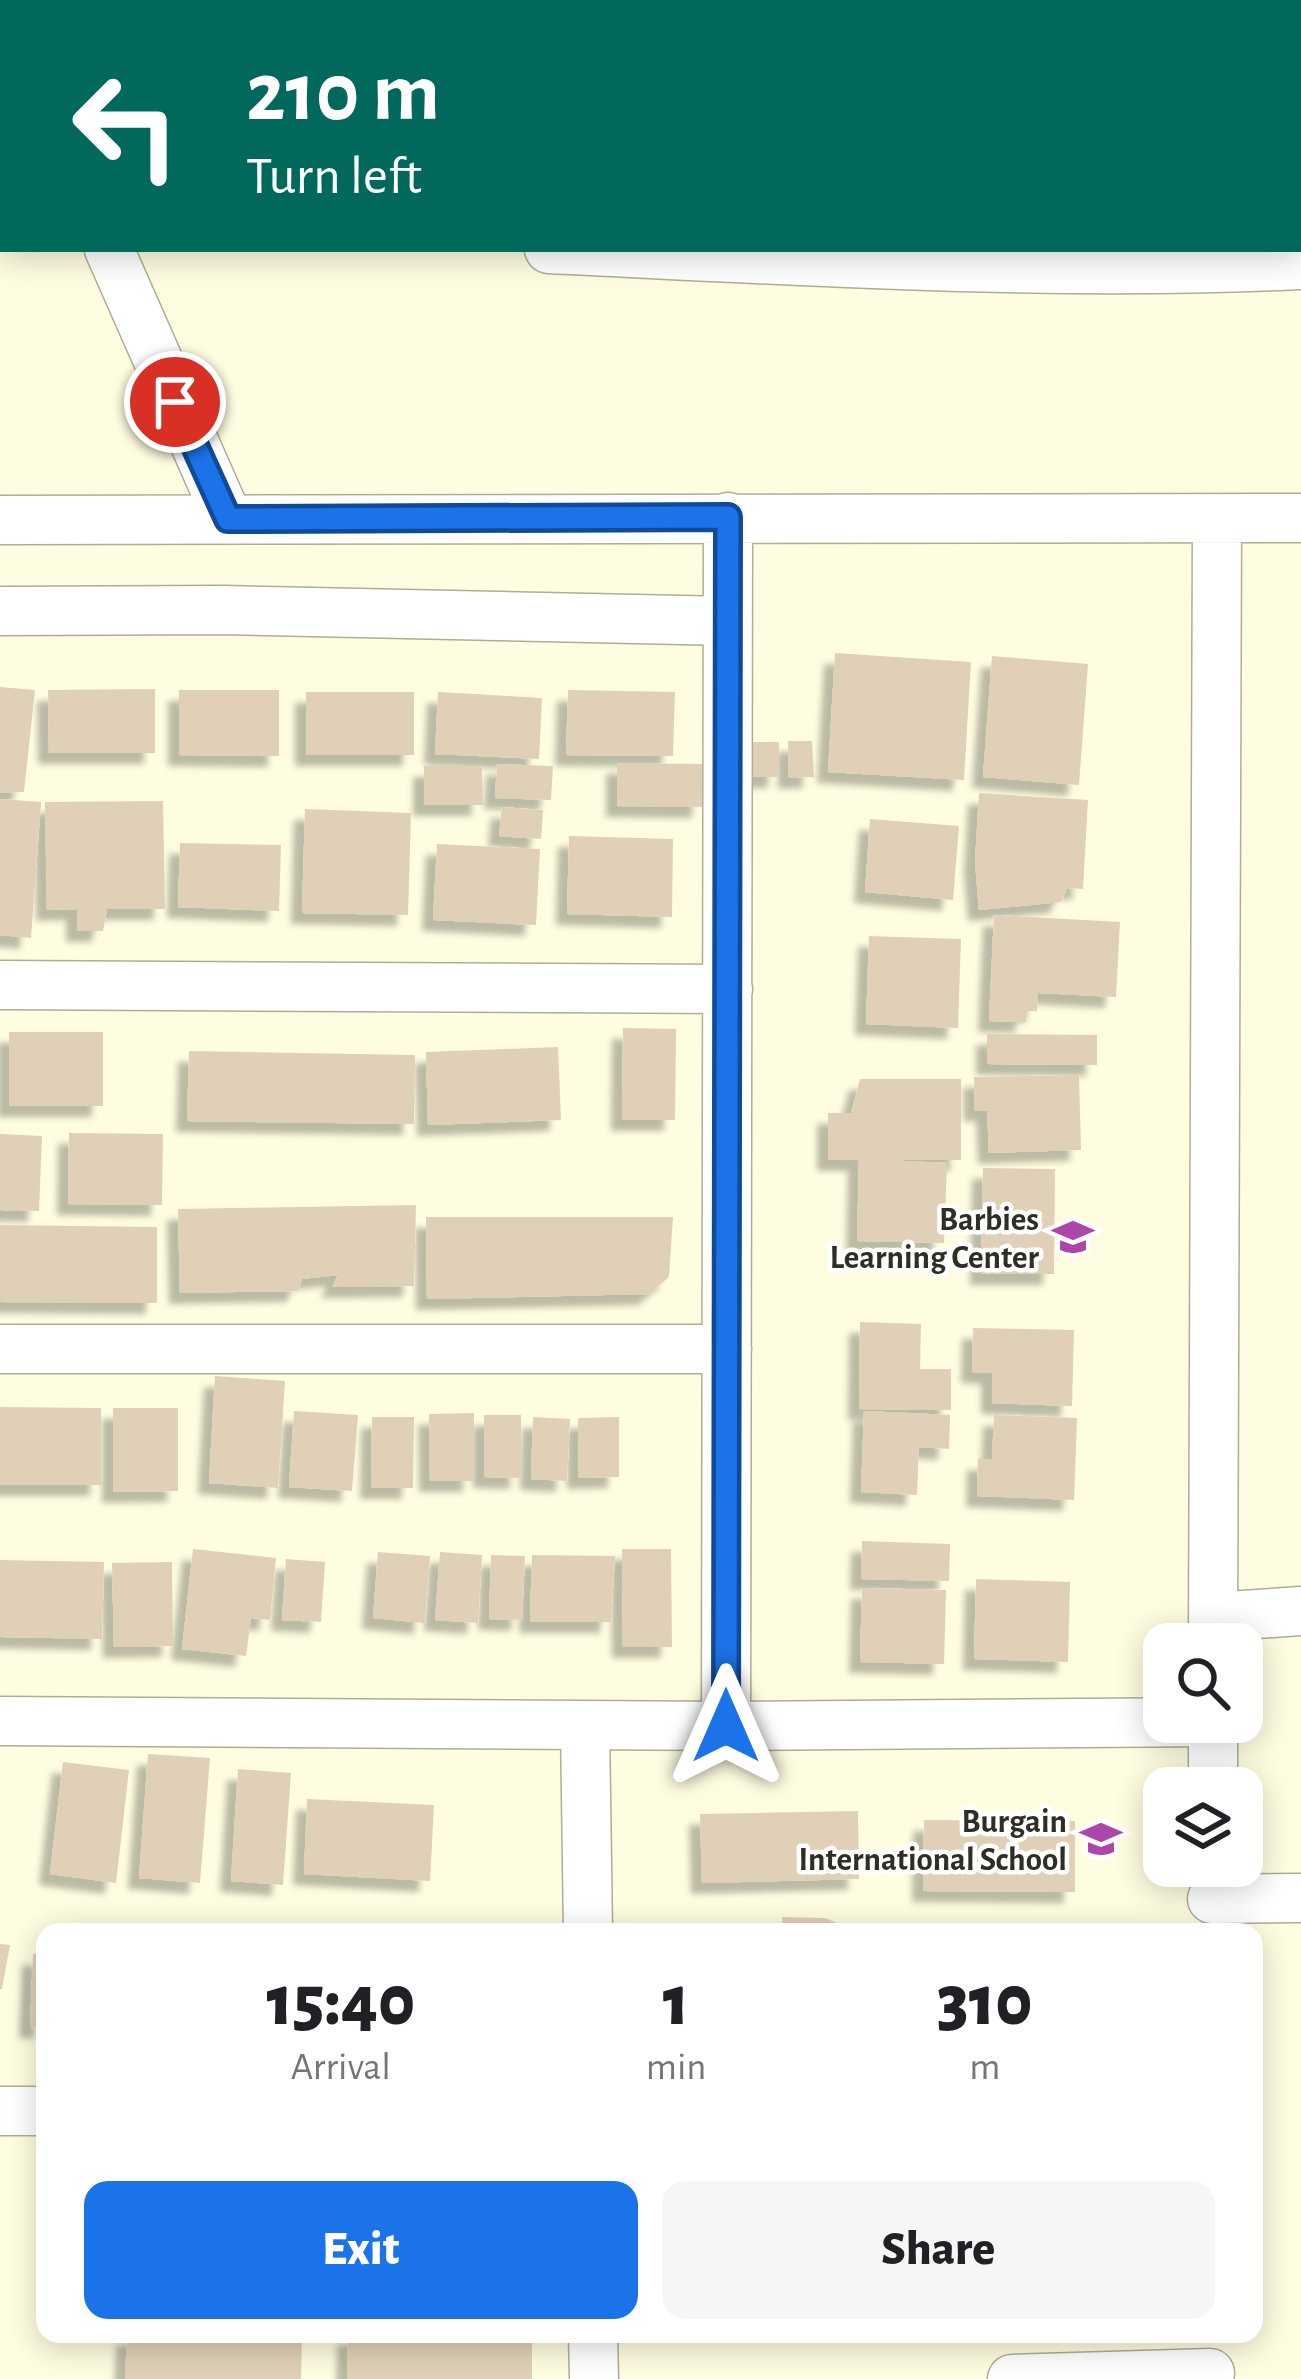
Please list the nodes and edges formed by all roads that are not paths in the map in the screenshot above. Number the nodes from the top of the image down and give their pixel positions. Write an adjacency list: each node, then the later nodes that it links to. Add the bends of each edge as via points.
1 (110, 252): 8 (street)
2 (675, 252): 3 (street)
3 (844, 256): 4 (street)
4 (1204, 259): 5 (street)
5 (1301, 266)
6 (728, 517): 8 (street); 10 (street); 12 (street)
7 (1301, 518): 10 (street)
8 (228, 519): 9 (street)
9 (0, 520)
10 (1217, 520): 18 (street)
11 (0, 611): 12 (street)
12 (728, 621): 14 (street)
13 (0, 985): 14 (street)
14 (728, 989): 16 (street)
15 (0, 1349): 16 (street)
16 (727, 1349): 23 (street)
17 (1301, 1611): 19 (street)
18 (1213, 1623)
19 (1248, 1623)
20 (0, 1721): 22 (street)
21 (1143, 1723): 23 (street)
22 (585, 1726): 23 (street); 26 (street)
23 (726, 1726)
24 (1301, 1898): 25 (street)
25 (1212, 1899)
26 (588, 1923)
27 (0, 2111): 28 (street)
28 (36, 2111)
29 (593, 2343): 31 (street)
30 (1210, 2362): 32 (street)
31 (594, 2379)
32 (1012, 2379)

